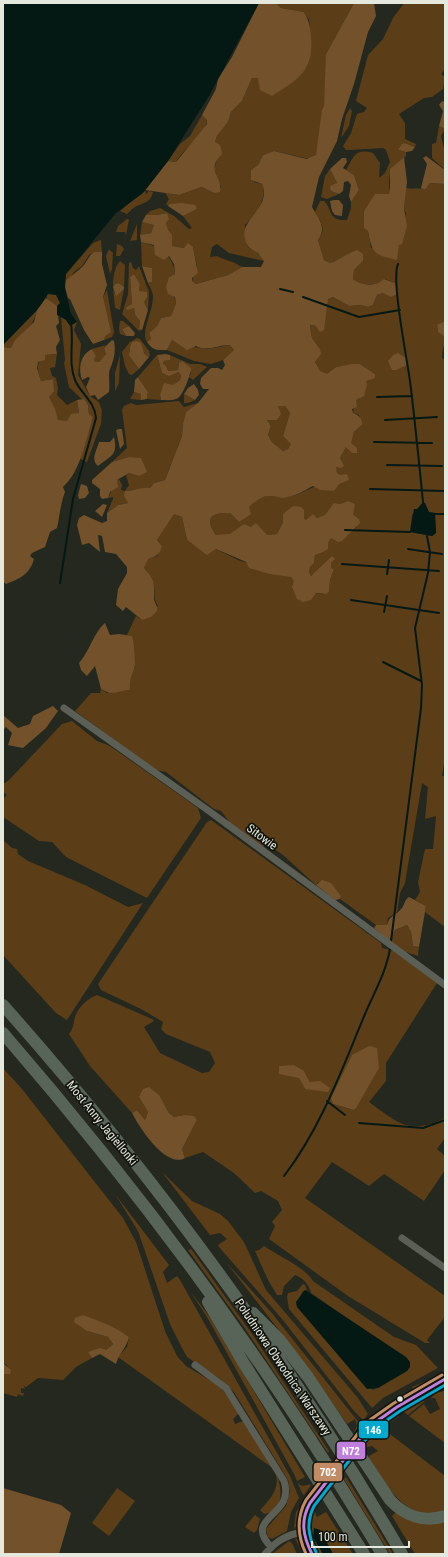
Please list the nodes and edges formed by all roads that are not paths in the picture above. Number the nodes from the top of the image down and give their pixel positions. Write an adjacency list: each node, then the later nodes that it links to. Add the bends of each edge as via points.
1 (64, 708): 2 (street, Sitowie)
2 (445, 985)
3 (3, 1005): 6 (highway, Most Anny Jagiellonki, via 97,1116)
4 (3, 1033): 7 (highway, Most Anny Jagiellonki, via 103,1152)
5 (402, 1238): 8 (street)
6 (197, 1244): 9 (highway, Południowa Obwodnica Warszawy)
7 (182, 1255): 15 (highway, via 243,1362); 18 (highway, Południowa Obwodnica Warszawy, via 267,1373)
8 (445, 1268)
9 (231, 1291): 12 (highway, via 293,1355 382,1489 398,1508 417,1518 435,1519); 19 (highway, Południowa Obwodnica Warszawy, via 348,1465)
10 (195, 1365): 14 (street, via 226,1388 284,1481 286,1491 283,1502 263,1526 262,1531 262,1536)
11 (445, 1379): 13 (street, via 370,1426 310,1503 303,1517)
12 (445, 1516)
13 (303, 1532): 14 (street, via 285,1537); 17 (street)
14 (271, 1547): 16 (street)
15 (362, 1551)
16 (265, 1554)
17 (312, 1554)
18 (382, 1554)
19 (402, 1554)

